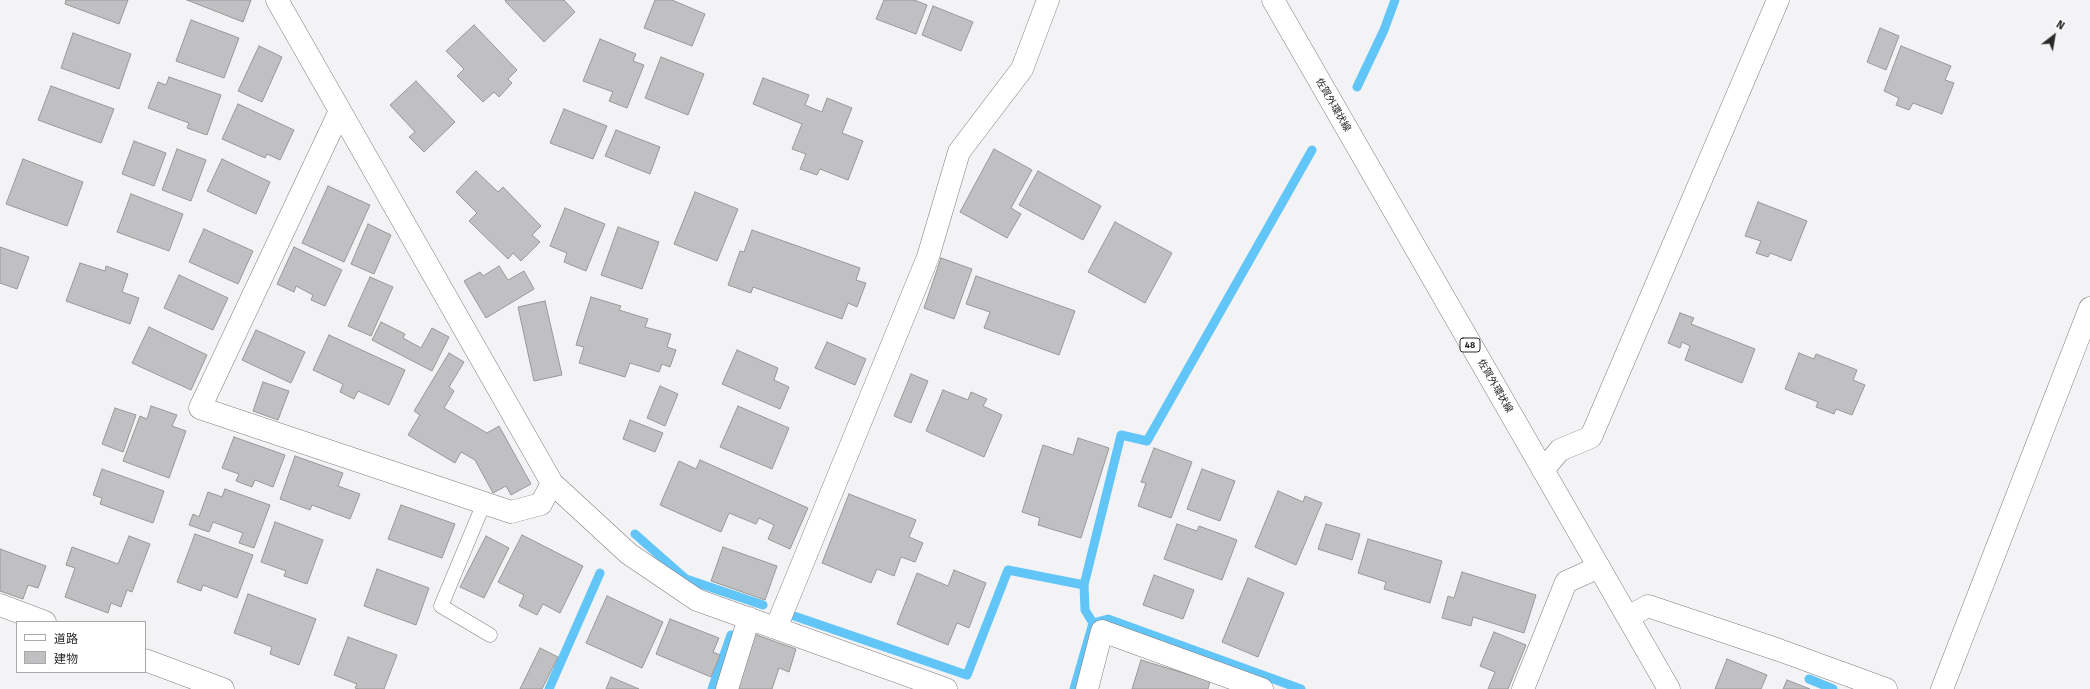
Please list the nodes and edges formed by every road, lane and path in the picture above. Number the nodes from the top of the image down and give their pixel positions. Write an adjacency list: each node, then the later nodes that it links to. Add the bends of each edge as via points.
1 (277, 0): 5 (street)
2 (1048, 0): 15 (street, via 1022,69 959,152 928,257)
3 (1273, 0): 7 (street, 佐賀外環状線 / 48)
4 (1778, 0): 7 (street, via 1591,437 1560,450)
5 (340, 111): 8 (street); 9 (street, via 200,408)
6 (2090, 308): 26 (street)
7 (1543, 470): 10 (street, 佐賀外環状線 / 48)
8 (552, 483): 9 (street, via 542,504 511,512); 13 (street, via 629,554 697,600)
9 (484, 503): 16 (lane, via 441,606)
10 (1599, 567): 12 (street, 佐賀外環状線 / 48); 23 (street, via 1566,582)
11 (0, 605): 14 (street)
12 (1628, 617): 24 (street, 佐賀外環状線 / 48); 25 (street, via 1648,606)
13 (749, 618): 15 (street); 19 (street)
14 (42, 621)
15 (776, 628): 20 (street)
16 (490, 635)
17 (146, 660): 18 (street)
18 (223, 689)
19 (727, 689)
20 (946, 689)
21 (1087, 689): 22 (street, via 1102,631)
22 (1262, 689)
23 (1523, 689)
24 (1669, 689)
25 (1886, 689)
26 (1942, 689)

